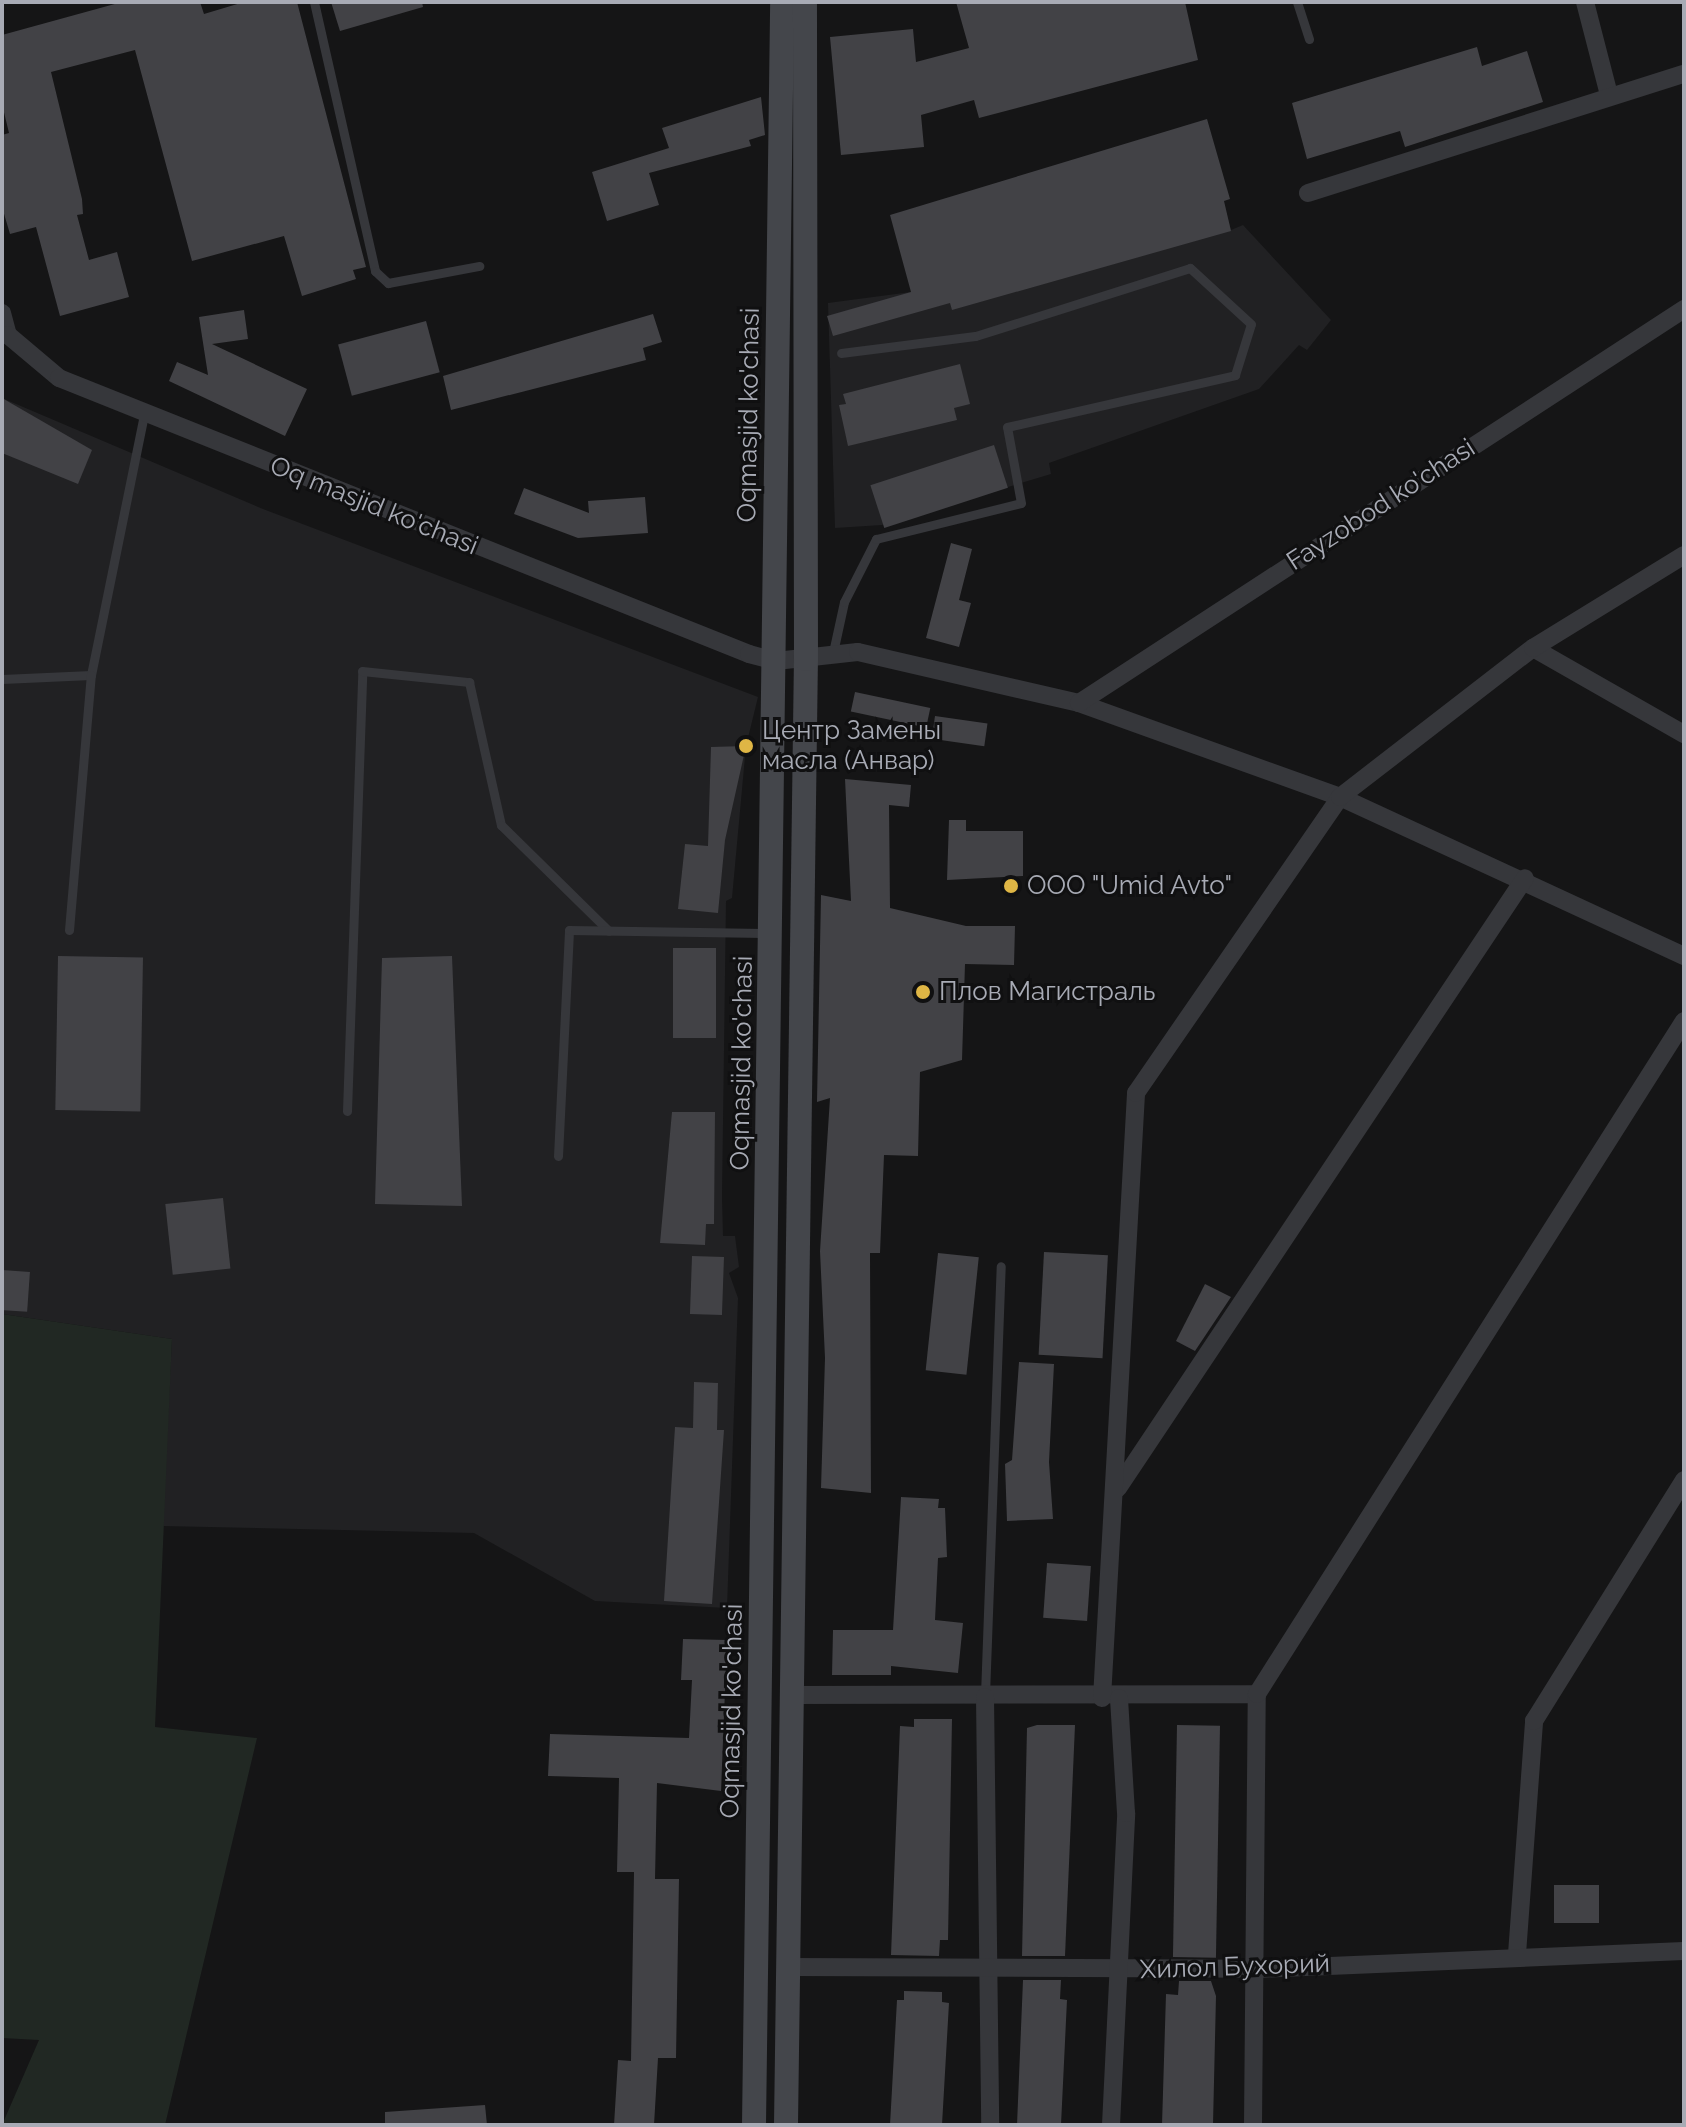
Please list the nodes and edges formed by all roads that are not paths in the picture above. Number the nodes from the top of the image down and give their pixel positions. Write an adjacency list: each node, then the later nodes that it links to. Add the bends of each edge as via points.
1 (314, 2): 10 (lane, via 375,271 388,283)
2 (782, 2): 19 (main road, Oqmasjid ko'chasi)
3 (805, 2): 18 (main road, Oqmasjid ko'chasi)
4 (1297, 2): 6 (lane)
5 (1585, 2): 8 (street)
6 (1309, 39)
7 (1684, 74): 8 (street)
8 (1609, 95): 9 (street)
9 (1308, 193)
10 (479, 266)
11 (1684, 309): 22 (street, Fayzobod ko'chasi)
12 (2, 313): 14 (street, Oq masjid ko'chasi, via 8,335 29,358 59,378)
13 (841, 353): 17 (lane, via 975,336 1190,268 1251,324 1235,375 1007,427 1021,503 876,539 844,602)
14 (144, 414): 19 (street, Oq masjid ko'chasi); 20 (lane)
15 (1684, 555): 16 (street)
16 (1533, 648): 23 (street); 24 (street)
17 (832, 657): 18 (street); 22 (street, via 858,652)
18 (806, 659): 19 (street); 37 (main road, Oqmasjid ko'chasi)
19 (776, 661): 28 (main road, Oqmasjid ko'chasi)
20 (91, 675): 21 (lane); 26 (lane)
21 (2, 679)
22 (1079, 703): 24 (street)
23 (1684, 734)
24 (1340, 797): 25 (street); 35 (street, via 1136,1093)
25 (1525, 878): 29 (street); 35 (street)
26 (69, 930)
27 (609, 931): 28 (lane); 31 (lane, via 501,825 469,682 362,671); 32 (lane, via 569,930)
28 (772, 933): 46 (main road, Oqmasjid ko'chasi)
29 (1684, 956)
30 (1684, 1021): 36 (street)
31 (347, 1111)
32 (558, 1156)
33 (1001, 1266): 38 (lane)
34 (1684, 1480): 41 (street, via 1534,1721)
35 (1118, 1488): 39 (street)
36 (1257, 1694): 39 (street); 44 (street)
37 (790, 1695): 38 (street); 42 (main road, Oqmasjid ko'chasi)
38 (985, 1697): 39 (street); 43 (street)
39 (1110, 1698): 45 (street, via 1126,1813)
40 (1684, 1951): 41 (street, Хилол Бухорий)
41 (1517, 1954): 44 (street, Хилол Бухорий)
42 (786, 1967): 43 (street, Хилол Бухорий); 47 (main road, Oqmasjid ko'chasi)
43 (992, 1969): 45 (street, Хилол Бухорий); 48 (street)
44 (1256, 1969): 45 (street, Хилол Бухорий); 50 (street)
45 (1118, 1970): 49 (street)
46 (754, 2125)
47 (786, 2125)
48 (990, 2125)
49 (1111, 2125)
50 (1253, 2125)

